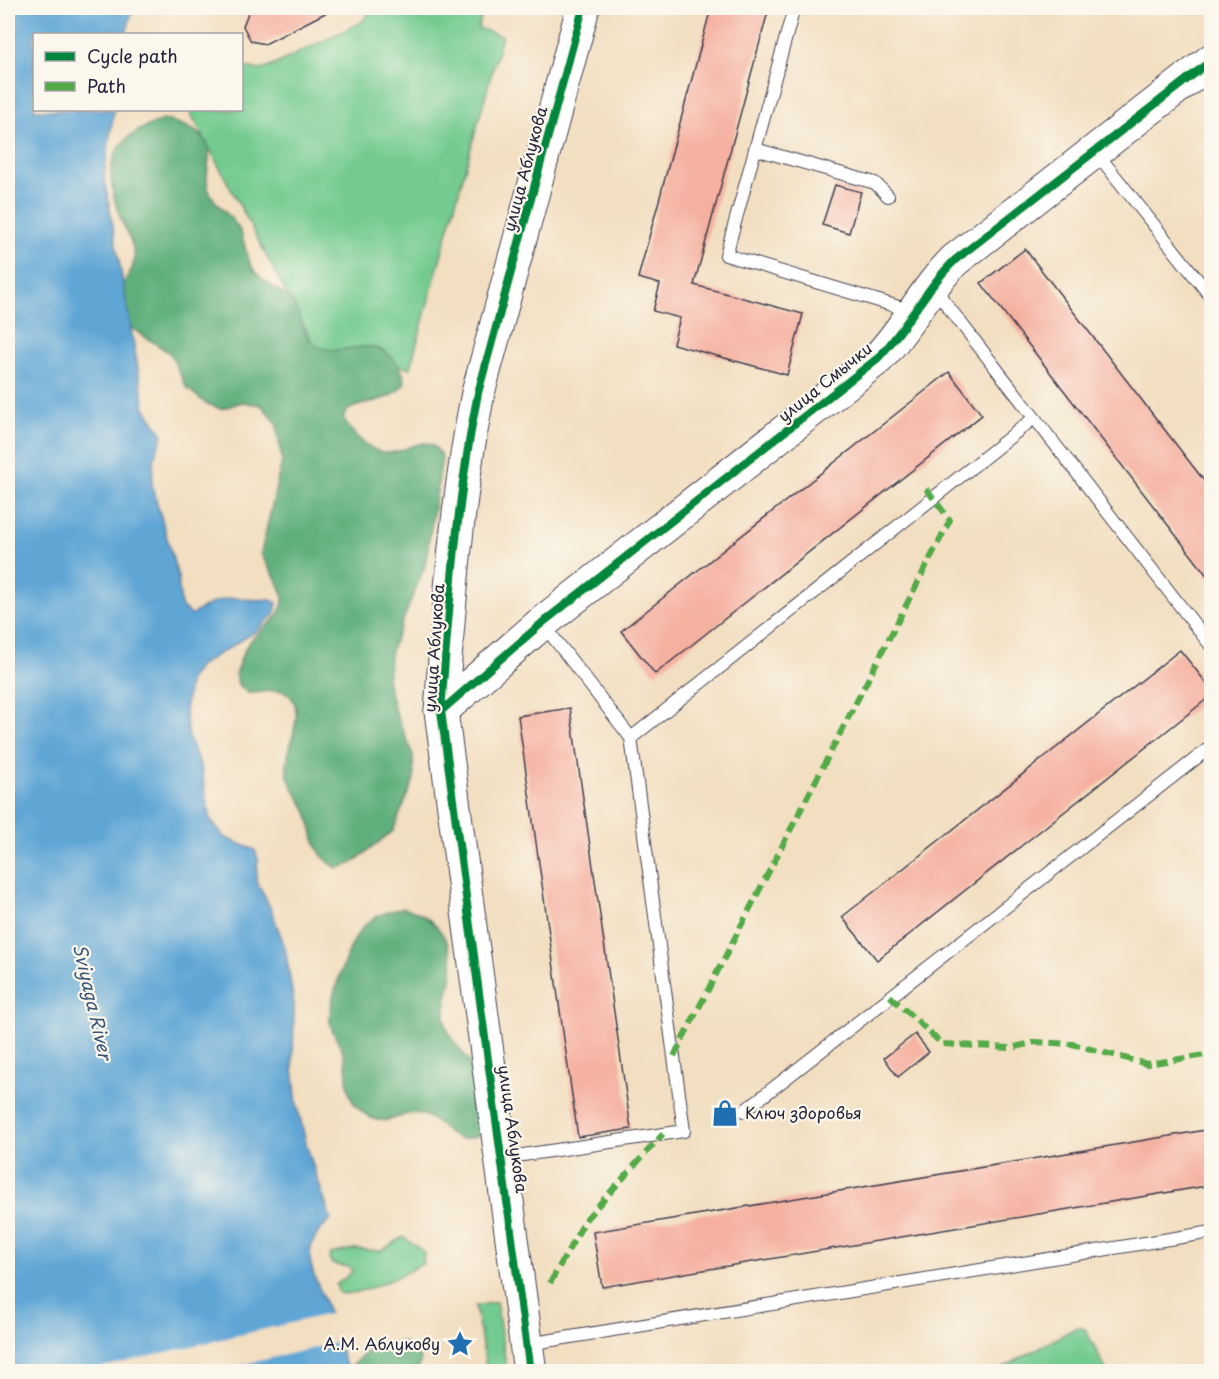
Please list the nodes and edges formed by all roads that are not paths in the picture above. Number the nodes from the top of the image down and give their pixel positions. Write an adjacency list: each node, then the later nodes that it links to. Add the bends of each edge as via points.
1 (583, 8): 12 (street, улица Аблукова, via 478,393 449,614)
2 (794, 8): 4 (lane)
3 (1212, 60): 5 (street, улица Смычки)
4 (755, 149): 6 (lane, via 875,183); 8 (lane, via 726,255)
5 (1095, 151): 7 (lane); 8 (street, улица Смычки, via 955,260)
6 (888, 196)
7 (1212, 298)
8 (924, 299): 9 (lane); 10 (street, улица Смычки, via 878,358)
9 (1034, 418): 11 (lane); 13 (lane)
10 (542, 623): 12 (street, улица Смычки); 13 (lane)
11 (1212, 647)
12 (441, 711): 16 (street, улица Аблукова)
13 (631, 738): 16 (lane, via 684,1131)
14 (1212, 746): 15 (lane)
15 (744, 1112)
16 (504, 1158): 18 (street, улица Аблукова)
17 (1212, 1232): 18 (lane)
18 (529, 1358)

